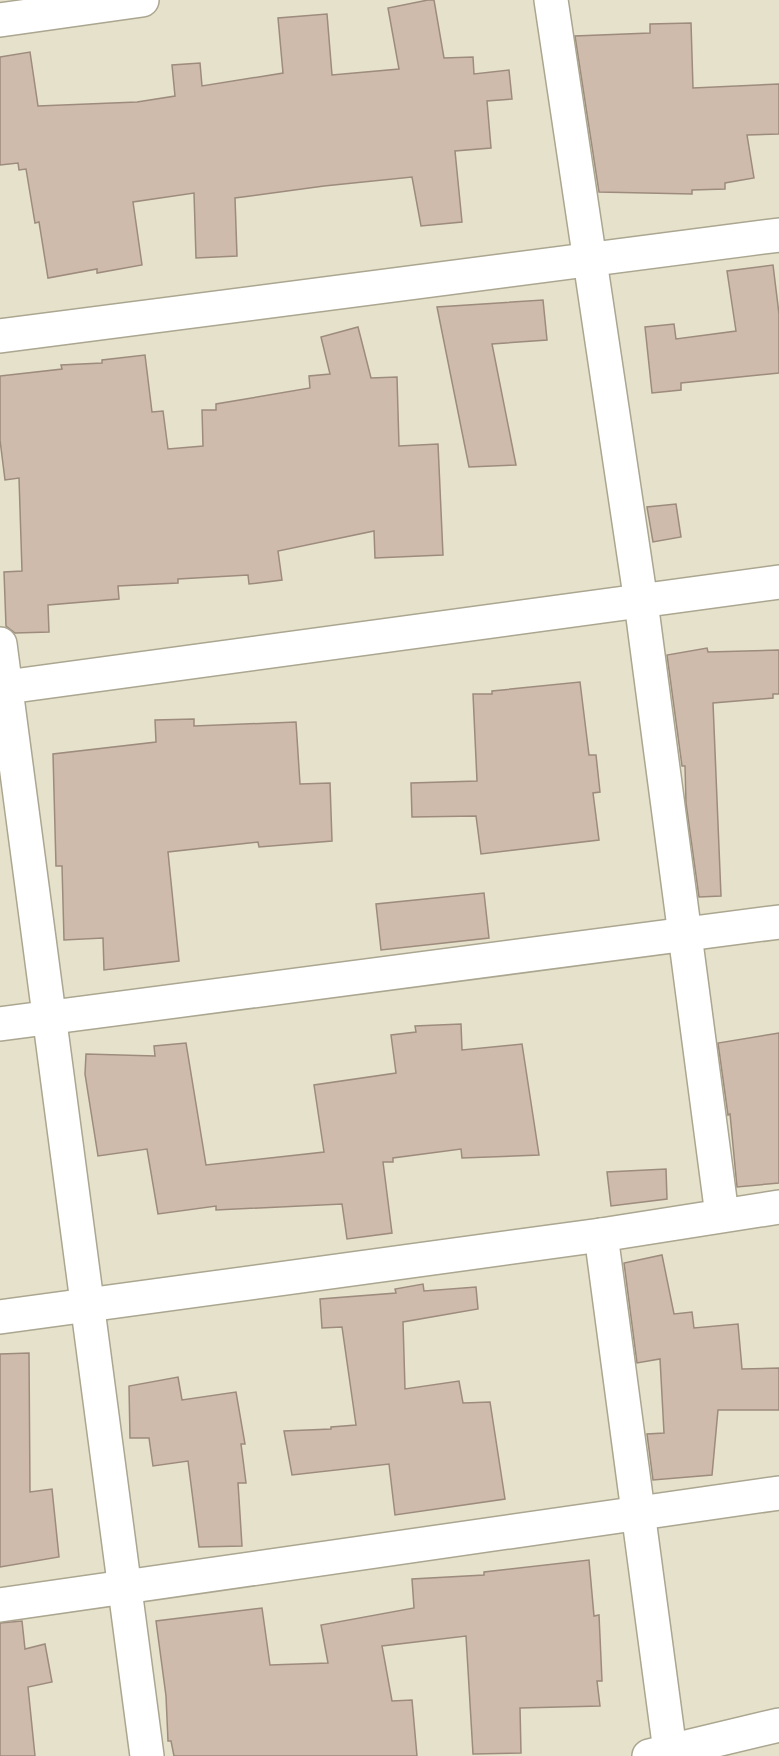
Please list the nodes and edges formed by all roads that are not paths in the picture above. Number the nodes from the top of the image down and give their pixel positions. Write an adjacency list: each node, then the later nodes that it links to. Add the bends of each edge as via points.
1 (142, 0): 3 (street)
2 (551, 0): 5 (street)
3 (0, 20)
4 (779, 235): 5 (street)
5 (590, 259): 6 (street); 8 (street)
6 (0, 336)
7 (779, 582): 8 (street)
8 (641, 602): 10 (street); 12 (street)
9 (0, 644): 10 (street)
10 (3, 688): 13 (street)
11 (779, 922): 12 (street)
12 (685, 934): 13 (street); 16 (street)
13 (49, 1018): 14 (street); 18 (street)
14 (0, 1024)
15 (779, 1207): 16 (street)
16 (722, 1215): 17 (street)
17 (601, 1235): 18 (street); 21 (street)
18 (87, 1305): 19 (street); 22 (street)
19 (0, 1317)
20 (779, 1493): 21 (street)
21 (638, 1515): 22 (street); 25 (street)
22 (125, 1587): 23 (street); 26 (street)
23 (0, 1605)
24 (779, 1725): 25 (street)
25 (659, 1753)
26 (147, 1756)

